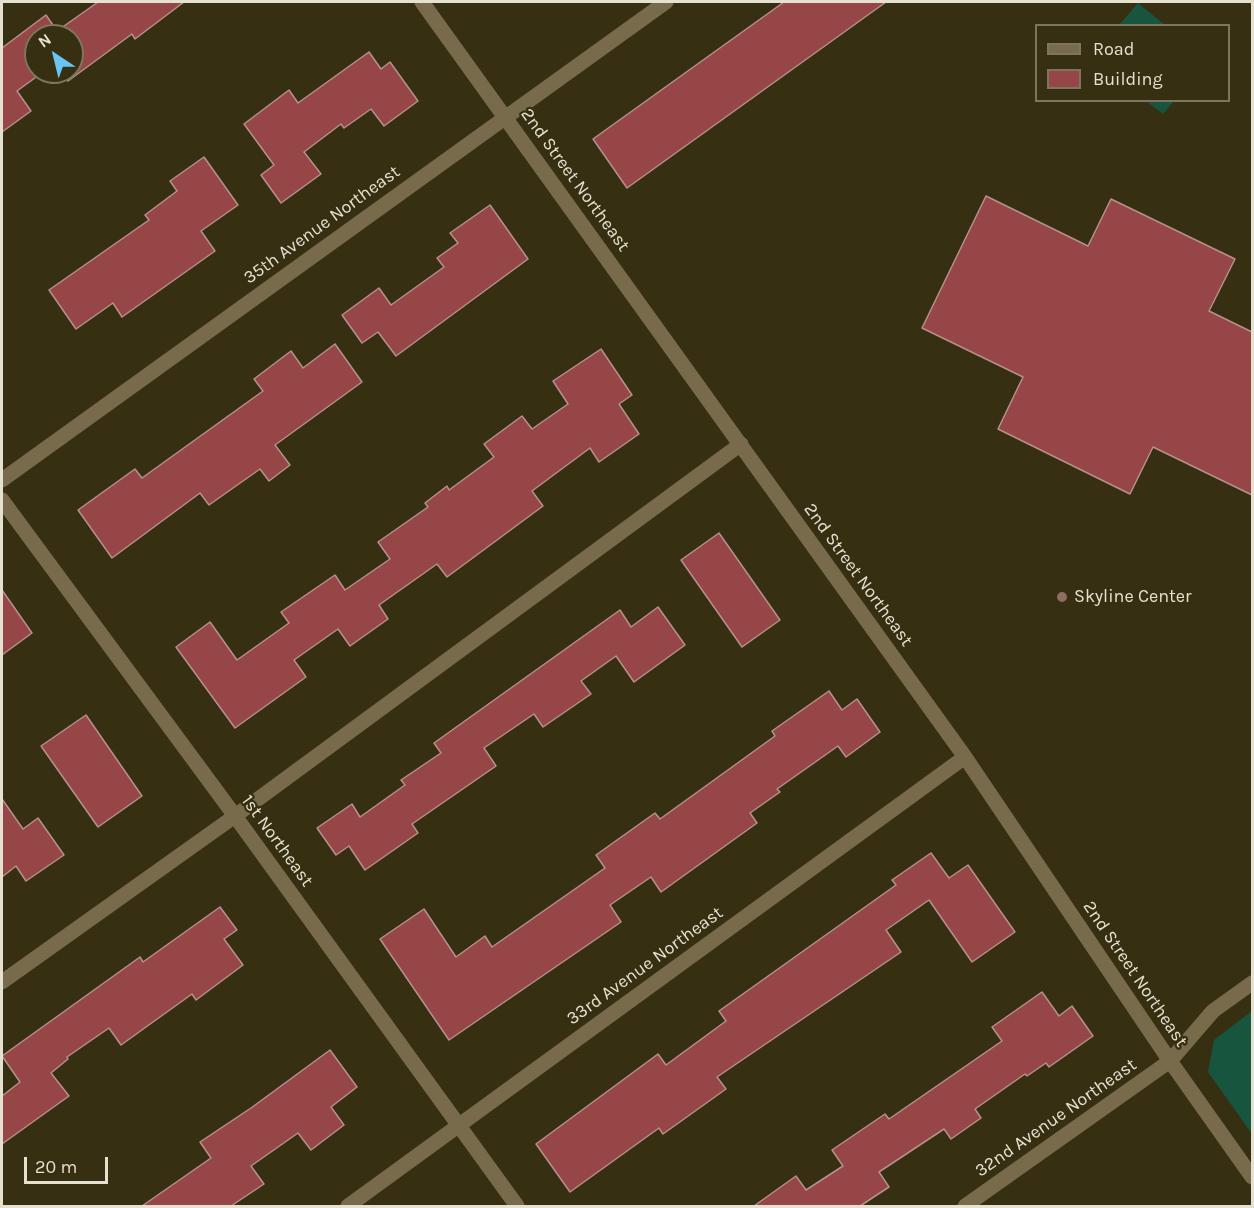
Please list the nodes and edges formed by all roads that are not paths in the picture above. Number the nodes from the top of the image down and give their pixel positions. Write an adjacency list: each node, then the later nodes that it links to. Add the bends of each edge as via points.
1 (422, 2): 3 (street, 2nd Street Northeast)
2 (666, 2): 3 (street, 35th Avenue Northeast)
3 (506, 117): 4 (street, 2nd Street Northeast); 5 (street, 35th Avenue Northeast)
4 (741, 444): 7 (street, 2nd Street Northeast); 8 (street)
5 (2, 480)
6 (2, 500): 8 (street, 1st Northeast)
7 (965, 757): 11 (street, 2nd Street Northeast); 12 (street, 33rd Avenue Northeast)
8 (235, 816): 9 (street); 12 (street, 1st Northeast)
9 (2, 982)
10 (1252, 983): 11 (street, via 1213,1011)
11 (1170, 1061): 13 (street, 2nd Street Northeast); 16 (street, 32nd Avenue Northeast)
12 (459, 1126): 14 (street, 33rd Avenue Northeast); 15 (street, 1st Northeast)
13 (1252, 1177)
14 (348, 1206)
15 (518, 1206)
16 (964, 1206)

